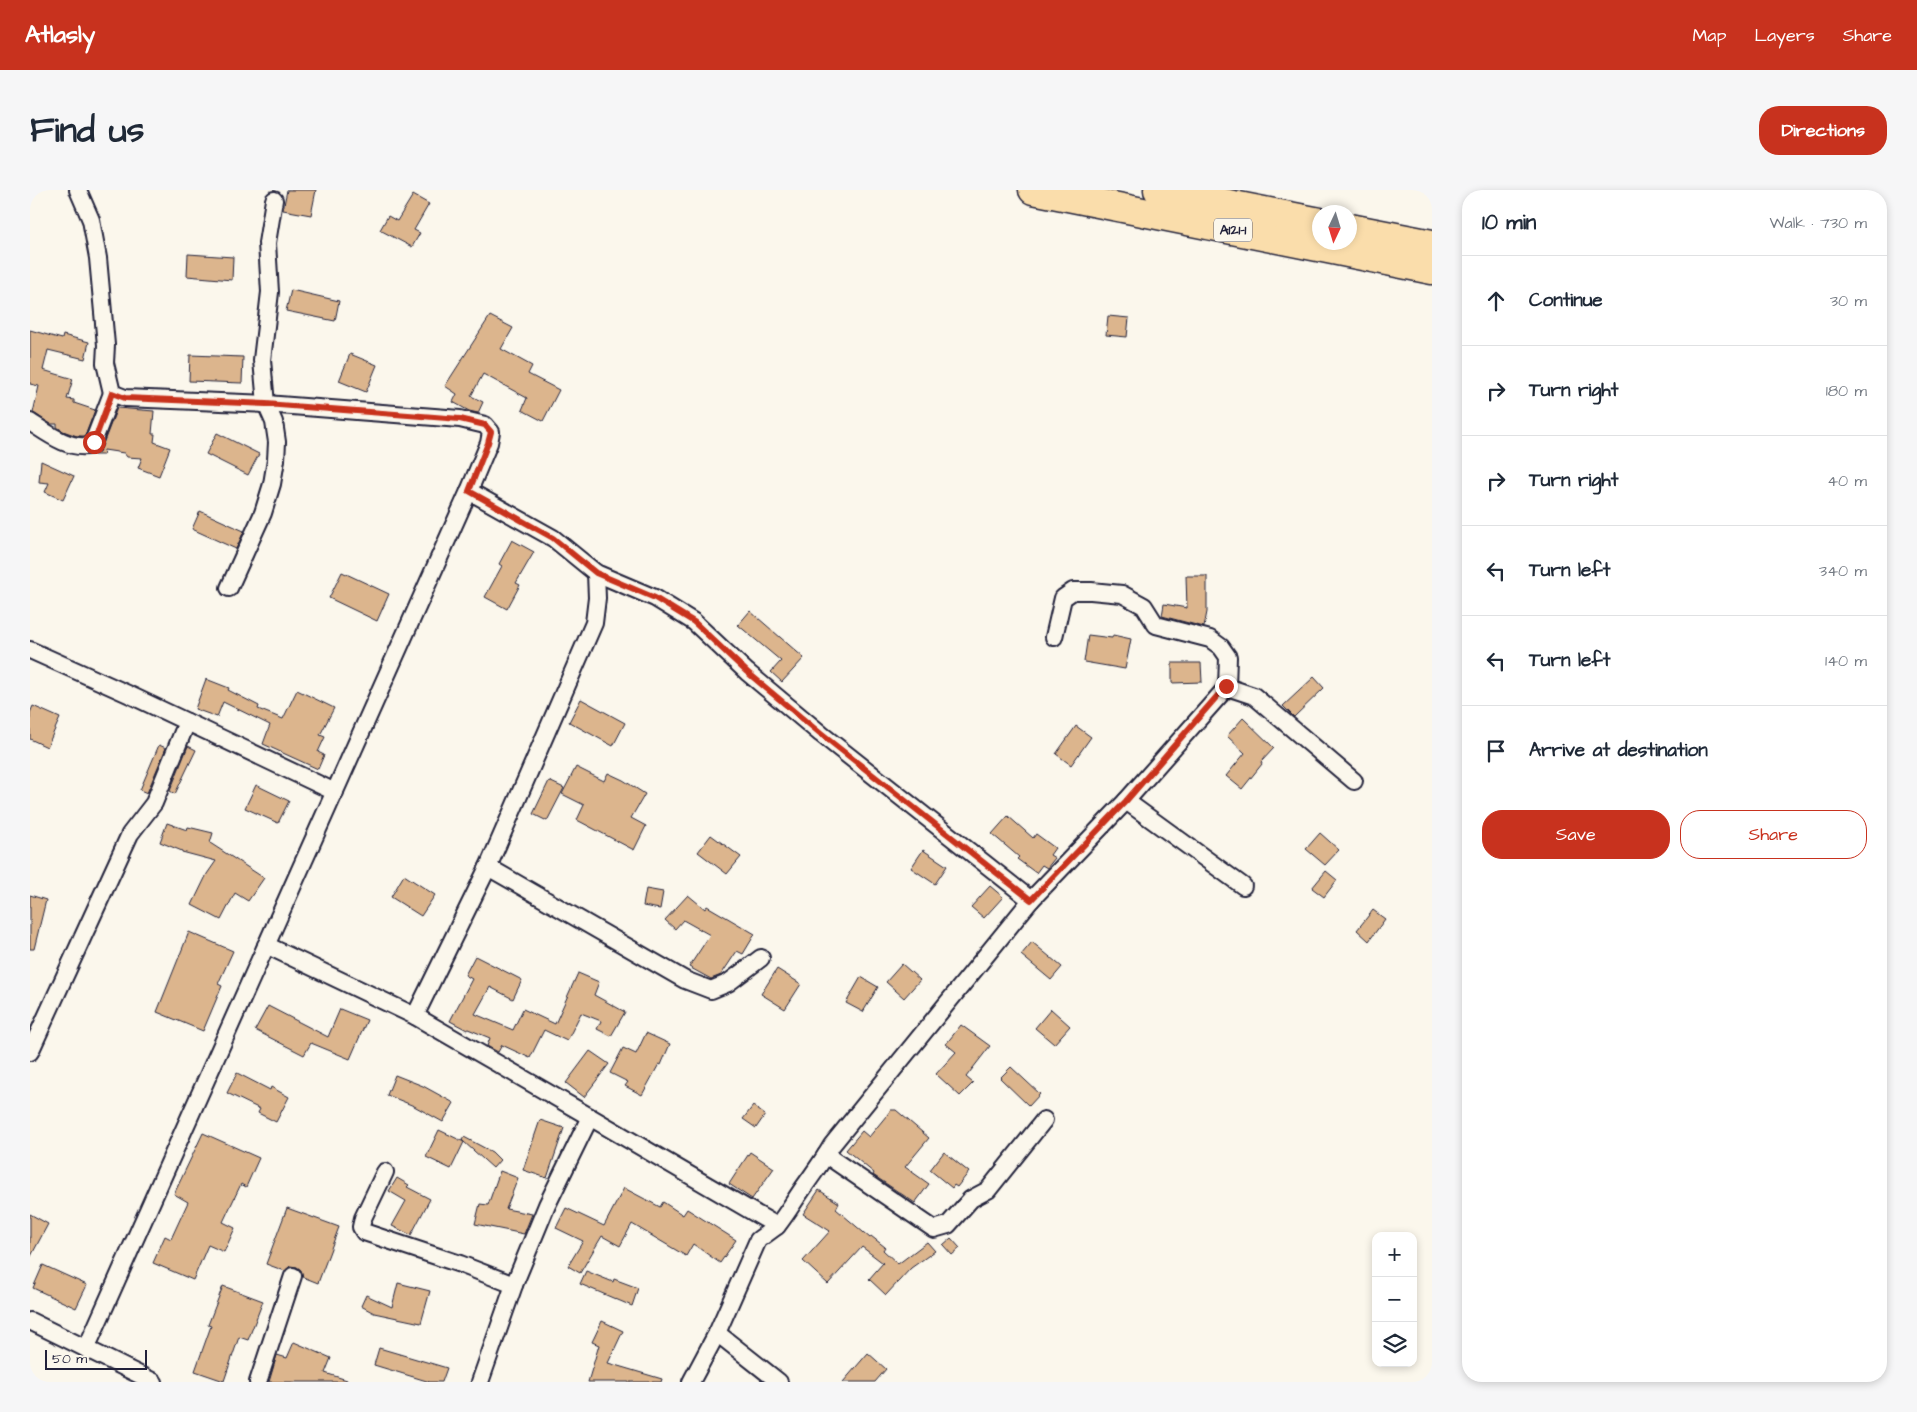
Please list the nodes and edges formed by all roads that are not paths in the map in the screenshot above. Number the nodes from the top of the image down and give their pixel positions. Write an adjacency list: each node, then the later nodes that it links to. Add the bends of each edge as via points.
1 (78, 190): 9 (street, via 90,220 98,258 105,363)
2 (1033, 190): 8 (highway, A121-1)
3 (1158, 190): 5 (highway, A121-1)
4 (274, 200): 10 (street, via 267,243 270,292 262,360)
5 (1312, 220)
6 (1357, 229): 7 (highway)
7 (1432, 244)
8 (1432, 270)
9 (112, 393): 10 (street, via 125,398); 11 (street, via 92,445 79,446 54,438)
10 (266, 404): 12 (street, via 460,419 485,425 491,432); 14 (street, via 274,422 277,442 272,484 263,513)
11 (30, 422)
12 (469, 491): 13 (street, via 553,538); 20 (street)
13 (596, 573): 22 (street, via 594,623); 24 (street, via 655,598 694,622 821,734)
14 (229, 588)
15 (1054, 637): 17 (street, via 1063,598 1073,591 1122,594 1144,606 1156,625 1210,639 1221,647 1228,657)
16 (30, 650): 18 (street)
17 (1226, 686): 19 (street, via 1254,696); 21 (street)
18 (187, 722): 20 (street); 28 (street, via 154,803 130,834)
19 (1354, 781)
20 (335, 792): 25 (street)
21 (1126, 801): 23 (street); 24 (street)
22 (488, 867): 26 (street, via 685,980 711,990 728,983); 27 (street)
23 (1243, 886)
24 (1031, 900): 31 (street)
25 (266, 945): 27 (street); 38 (street)
26 (761, 958)
27 (415, 1016): 29 (street)
28 (30, 1052)
29 (590, 1117): 33 (street); 35 (street, via 547,1205)
30 (1044, 1120): 31 (street, via 988,1190 971,1198 948,1225 934,1229)
31 (826, 1155): 33 (street)
32 (385, 1172): 35 (street, via 363,1218 361,1227 364,1232)
33 (777, 1226): 37 (street, via 758,1240)
34 (293, 1276): 40 (street)
35 (514, 1285): 41 (street)
36 (30, 1321): 38 (street)
37 (717, 1333): 42 (street); 43 (street)
38 (86, 1349): 39 (street)
39 (154, 1382)
40 (258, 1382)
41 (480, 1382)
42 (691, 1382)
43 (780, 1382)

